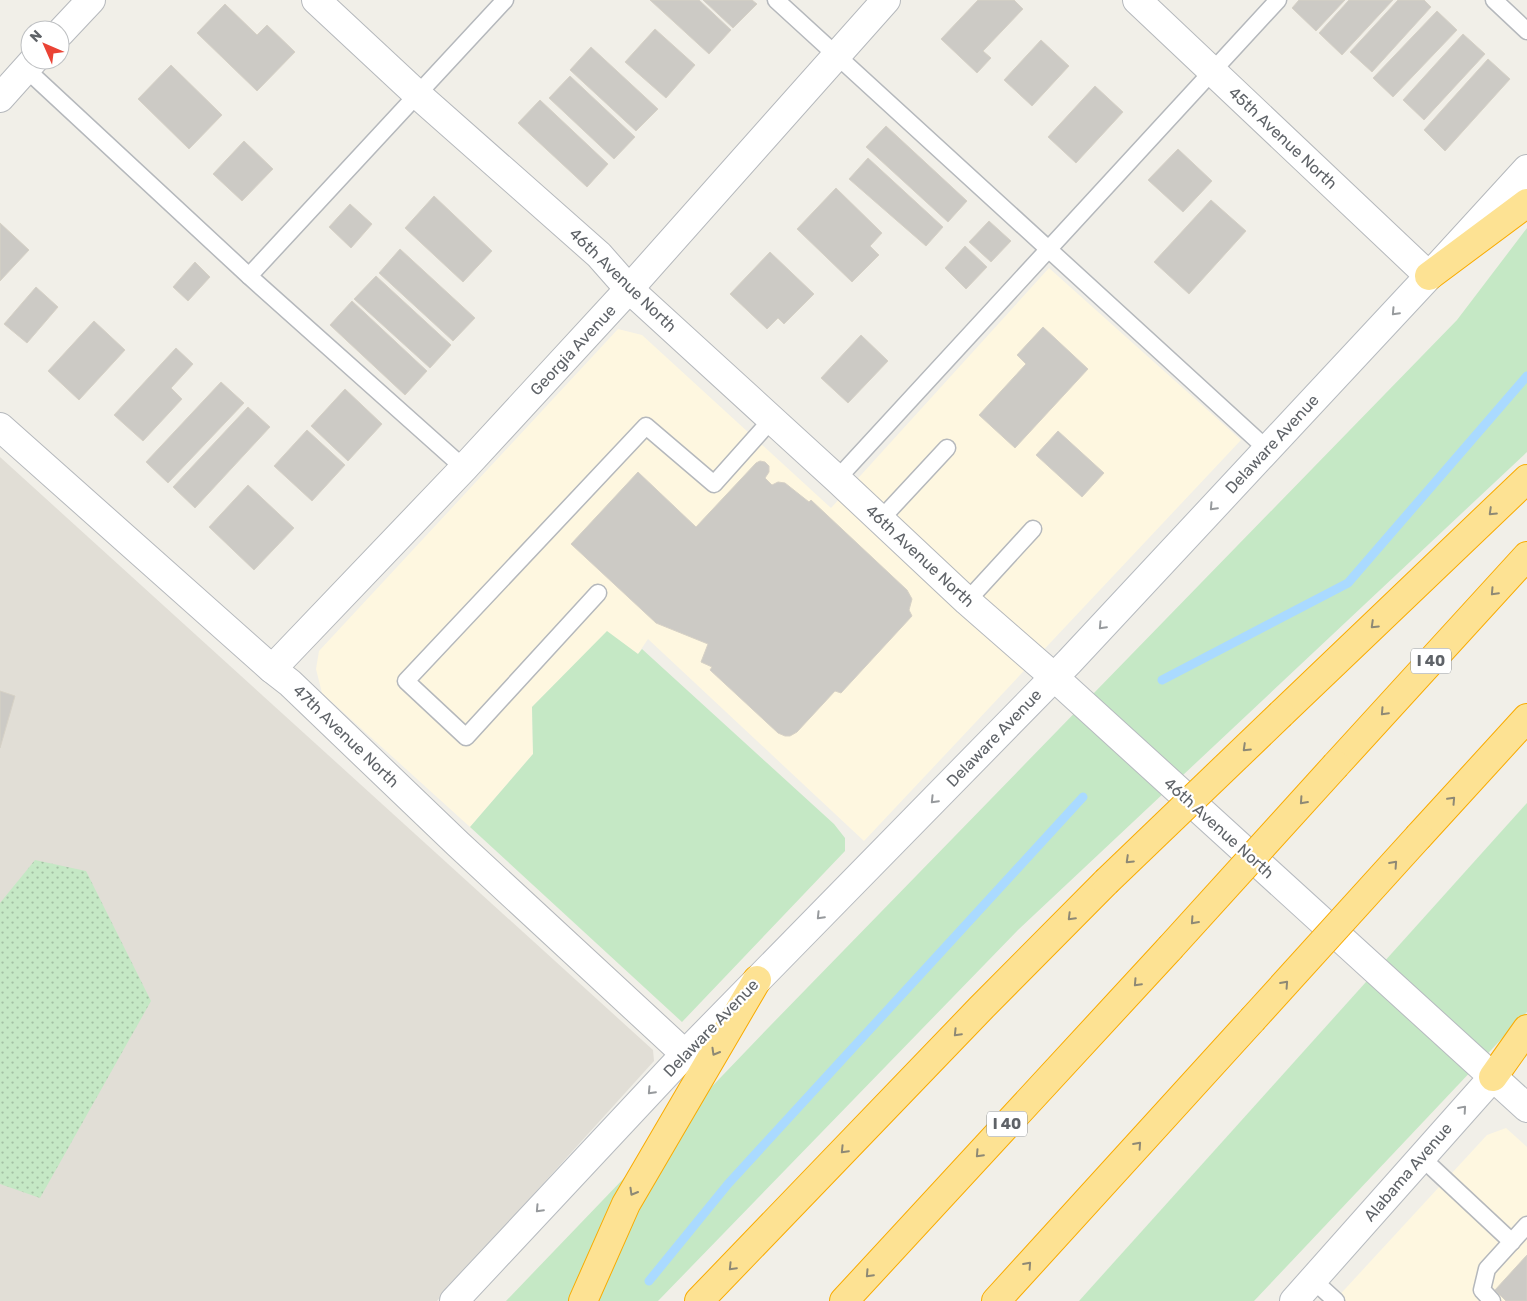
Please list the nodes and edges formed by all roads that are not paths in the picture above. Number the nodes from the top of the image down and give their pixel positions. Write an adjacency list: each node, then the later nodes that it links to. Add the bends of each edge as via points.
1 (91, 0): 9 (street)
2 (316, 0): 15 (street, 46th Avenue North)
3 (506, 0): 15 (lane)
4 (776, 0): 11 (lane)
5 (886, 0): 11 (street, Georgia Avenue)
6 (1137, 0): 14 (street, 45th Avenue North)
7 (1278, 0): 14 (lane)
8 (1494, 0): 10 (lane)
9 (70, 22)
10 (1527, 31)
11 (837, 56): 19 (lane); 22 (street, Georgia Avenue)
12 (25, 70): 16 (street)
13 (36, 70): 20 (lane)
14 (1212, 71): 19 (lane); 21 (street, 45th Avenue North)
15 (418, 95): 20 (lane); 22 (street, 46th Avenue North, via 599,255)
16 (0, 98)
17 (1527, 169): 21 (street, Delaware Avenue)
18 (1527, 203): 21 (highway)
19 (1048, 249): 26 (lane); 28 (lane)
20 (249, 276): 27 (lane)
21 (1429, 276): 26 (street, Delaware Avenue, one-way to 26)
22 (629, 289): 23 (street, 46th Avenue North); 27 (street, Georgia Avenue)
23 (772, 420): 28 (street, 46th Avenue North); 33 (lane, via 714,484 646,426 406,682 466,737)
24 (0, 427): 35 (street, 47th Avenue North)
25 (948, 448): 30 (lane)
26 (1268, 449): 36 (street, Delaware Avenue, one-way to 36)
27 (464, 468): 35 (street, Georgia Avenue)
28 (837, 479): 30 (street, 46th Avenue North)
29 (1527, 479): 48 (highway, one-way to 48, bridge, via 1106,882)
30 (881, 519): 34 (street, 46th Avenue North)
31 (1034, 529): 34 (lane)
32 (1527, 556): 51 (highway, I 40, one-way to 51, bridge)
33 (598, 593)
34 (967, 601): 36 (street, 46th Avenue North)
35 (272, 669): 41 (street, 47th Avenue North)
36 (1054, 677): 38 (street, Delaware Avenue, one-way to 38); 42 (street, 46th Avenue North)
37 (1527, 718): 52 (highway, one-way to 37, bridge)
38 (757, 980): 41 (street, Delaware Avenue); 50 (highway, one-way to 50, via 626,1204)
39 (1527, 1029): 42 (highway)
40 (1527, 1050): 42 (street, Alabama Avenue)
41 (685, 1054): 49 (street, Delaware Avenue, one-way to 49)
42 (1493, 1077): 43 (street, 46th Avenue North); 44 (street, Alabama Avenue, one-way to 42)
43 (1527, 1108)
44 (1421, 1157): 46 (lane); 47 (street, Alabama Avenue)
45 (1527, 1225): 46 (lane)
46 (1512, 1242): 55 (lane, via 1486,1269 1482,1290)
47 (1313, 1280): 53 (street, Alabama Avenue); 54 (lane)
48 (704, 1296)
49 (454, 1301)
50 (583, 1301)
51 (844, 1301)
52 (996, 1301)
53 (1294, 1301)
54 (1336, 1301)
55 (1492, 1301)

